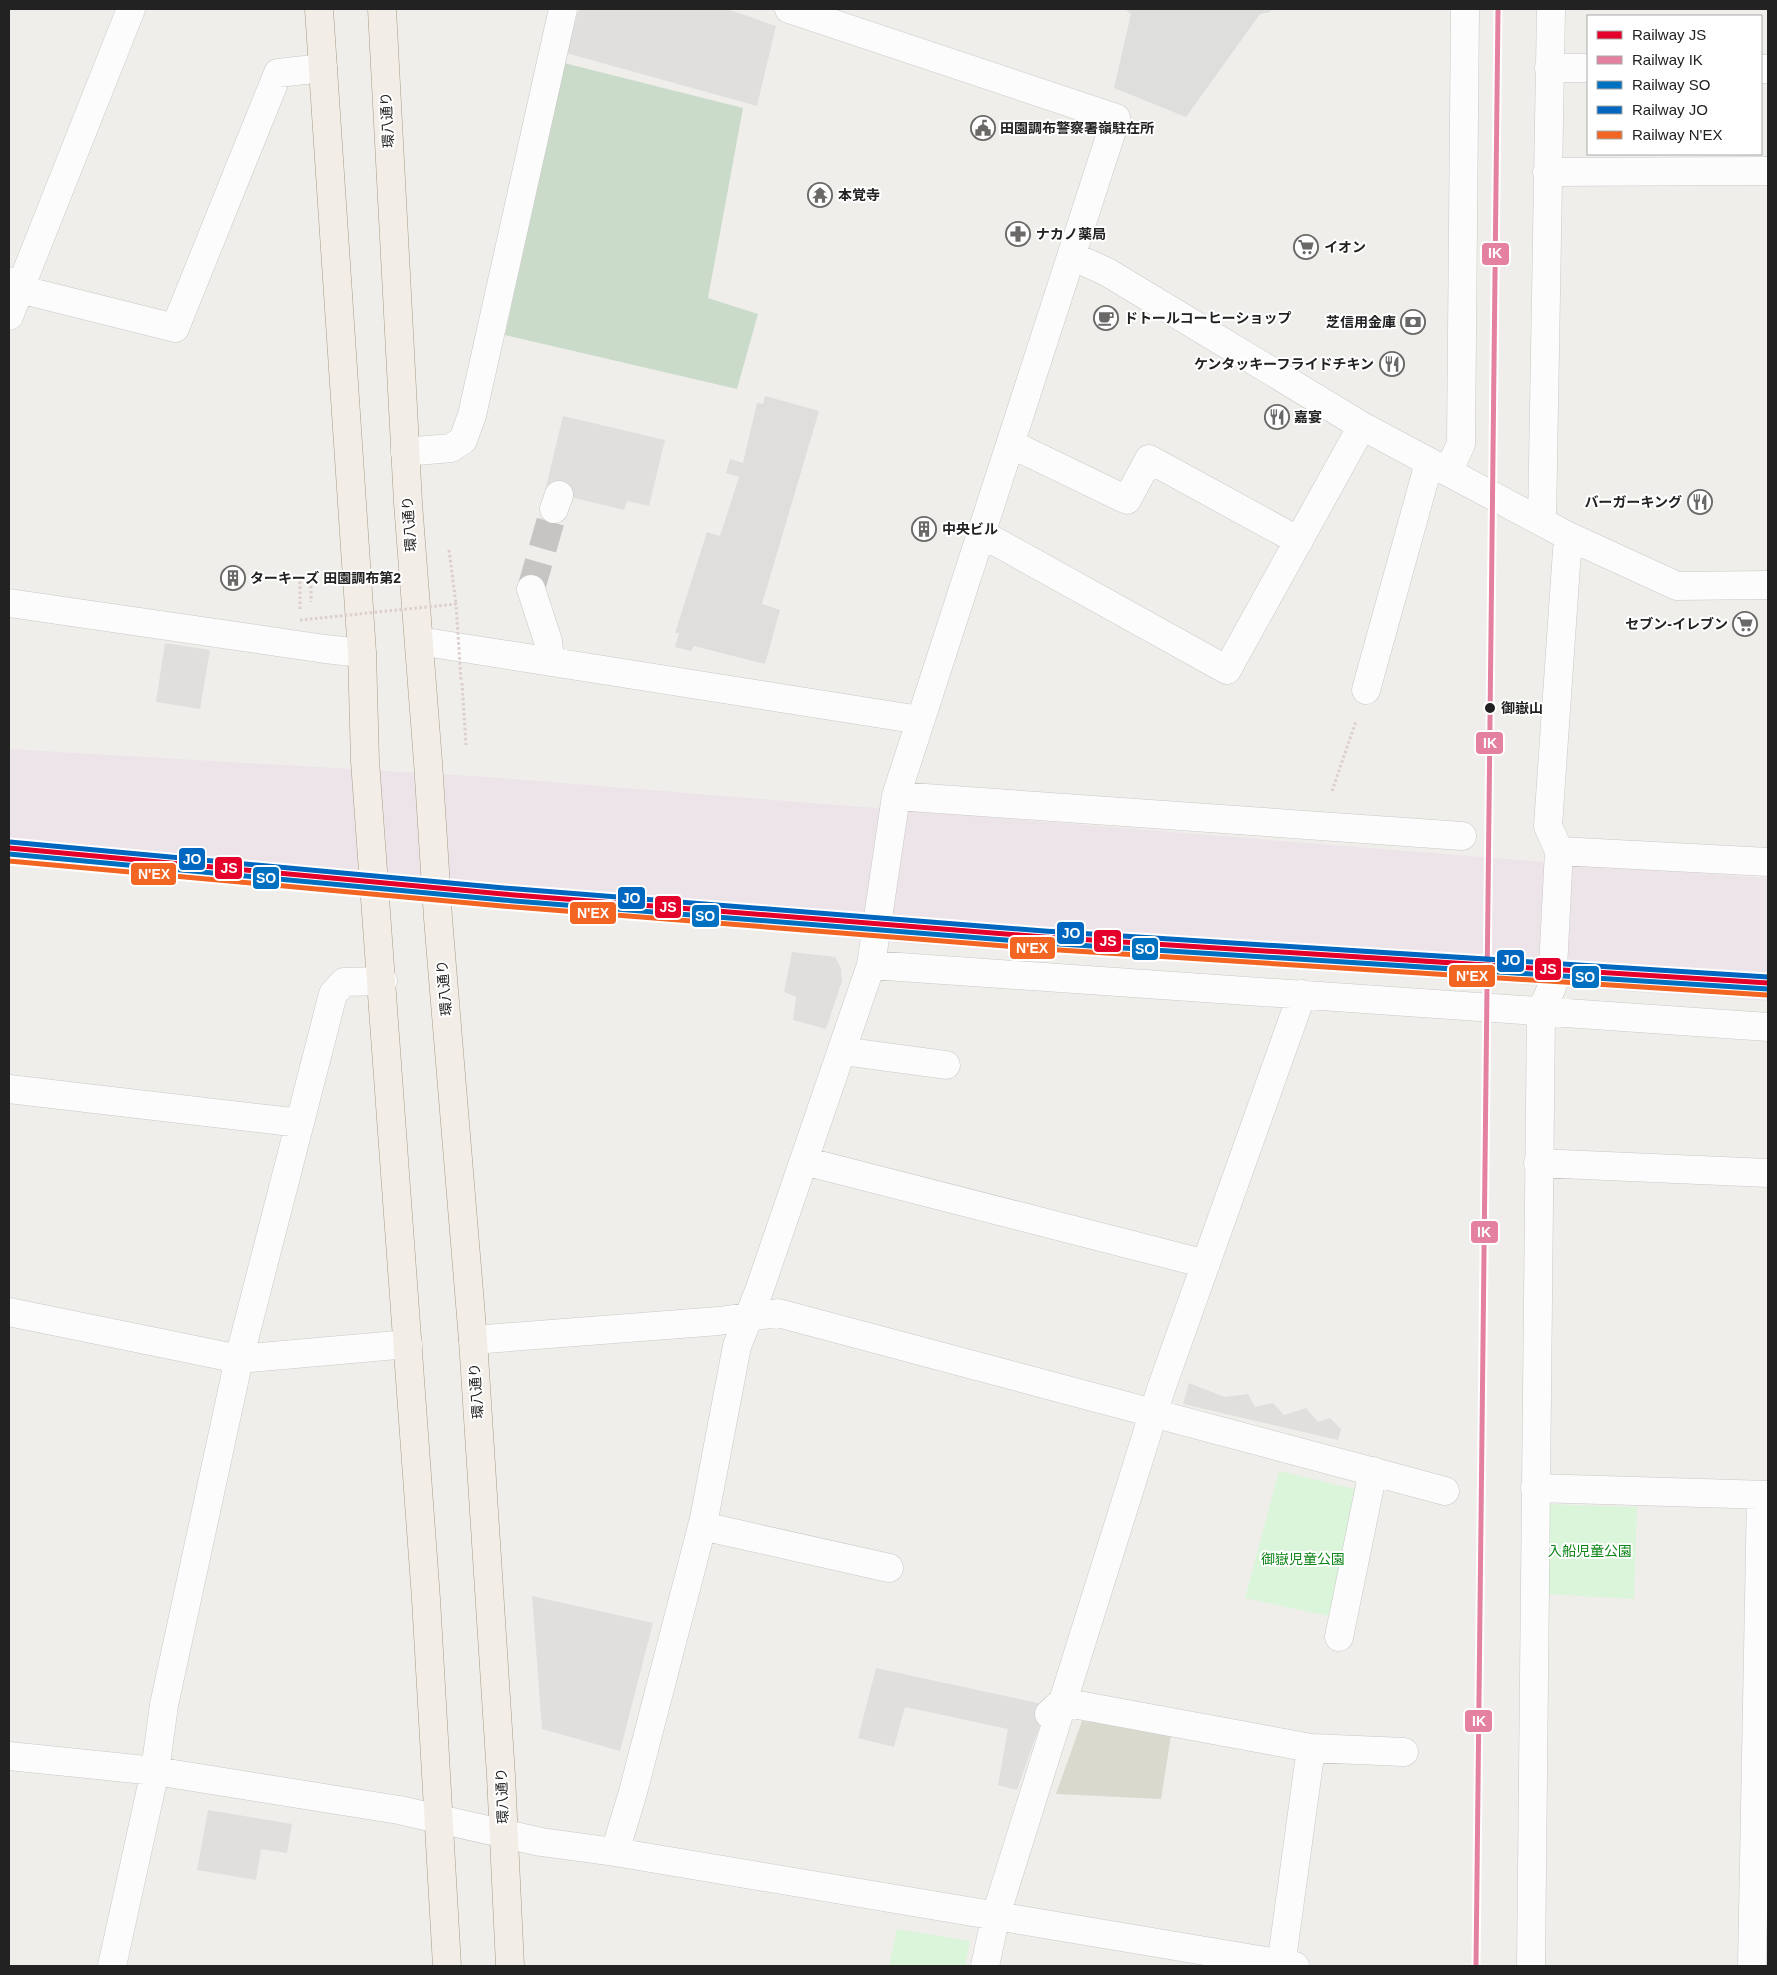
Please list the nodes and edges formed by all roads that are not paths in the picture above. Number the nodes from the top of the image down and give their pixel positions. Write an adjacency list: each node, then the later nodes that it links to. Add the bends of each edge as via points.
1 (131, 9): 14 (street)
2 (318, 9): 8 (main road)
3 (382, 9): 18 (main road, 環八通り)
4 (563, 9): 18 (street, via 463,440 451,448)
5 (1465, 9): 19 (street, via 1462,444)
6 (1551, 9): 9 (street)
7 (802, 11): 13 (street, via 1116,118)
8 (322, 68): 14 (street, via 278,73 175,328); 28 (main road)
9 (1549, 68): 10 (street); 12 (street)
10 (1587, 68)
11 (1768, 170): 12 (street)
12 (1547, 172): 20 (street)
13 (1072, 256): 16 (street, via 1107,272); 17 (street)
14 (14, 285): 15 (street)
15 (9, 316)
16 (1362, 426): 19 (street); 23 (street)
17 (1011, 444): 21 (street); 23 (street, via 1127,500 1148,459)
18 (404, 452): 27 (main road, 環八通り)
19 (1439, 468): 20 (street); 30 (street)
20 (1542, 521): 22 (street)
21 (982, 534): 23 (street, via 1227,670); 31 (street)
22 (1568, 536): 24 (street, via 1678,586); 34 (street, via 1548,826)
23 (1299, 540)
24 (1768, 585)
25 (531, 589): 29 (street, via 548,642)
26 (9, 603): 28 (street)
27 (419, 641): 29 (street); 51 (main road, 環八通り)
28 (362, 653): 37 (main road, via 365,761)
29 (550, 661): 31 (street)
30 (1366, 690)
31 (920, 720): 32 (street)
32 (895, 806): 33 (street); 36 (street)
33 (1462, 836)
34 (1559, 858): 35 (street); 39 (street)
35 (1768, 862)
36 (872, 956): 38 (street); 41 (street)
37 (383, 981): 44 (street, via 344,982 333,994); 52 (main road)
38 (1302, 994): 39 (street); 48 (street)
39 (1546, 999): 40 (street); 46 (street)
40 (1768, 1027)
41 (842, 1051): 42 (street); 45 (street)
42 (946, 1065)
43 (9, 1089): 44 (street)
44 (300, 1123): 53 (street)
45 (804, 1161): 48 (street); 49 (street)
46 (1538, 1163): 47 (street); 56 (street)
47 (1768, 1173)
48 (1206, 1264): 54 (street)
49 (750, 1315): 51 (street, via 720,1321); 54 (street, via 778,1313); 59 (street, via 737,1346)
50 (10, 1317): 53 (street)
51 (473, 1340): 68 (main road, 環八通り)
52 (408, 1344): 53 (street); 67 (main road)
53 (239, 1359): 66 (street, via 164,1706)
54 (1154, 1414): 55 (street); 62 (street)
55 (1374, 1471): 57 (street); 61 (street)
56 (1535, 1488): 58 (street); 76 (street)
57 (1445, 1491)
58 (1764, 1495): 77 (street)
59 (702, 1526): 60 (street); 69 (street, via 637,1730)
60 (889, 1568)
61 (1338, 1637)
62 (1052, 1711): 63 (street); 70 (street)
63 (1311, 1748): 64 (street); 75 (street)
64 (1404, 1752)
65 (9, 1756): 66 (street)
66 (155, 1771): 67 (street); 71 (street)
67 (439, 1818): 68 (street); 72 (main road)
68 (503, 1834): 69 (street); 73 (main road, 環八通り)
69 (615, 1852): 70 (street)
70 (996, 1915): 74 (street); 75 (street)
71 (112, 1966)
72 (447, 1966)
73 (510, 1966)
74 (985, 1966)
75 (1286, 1966)
76 (1531, 1966)
77 (1752, 1966)

